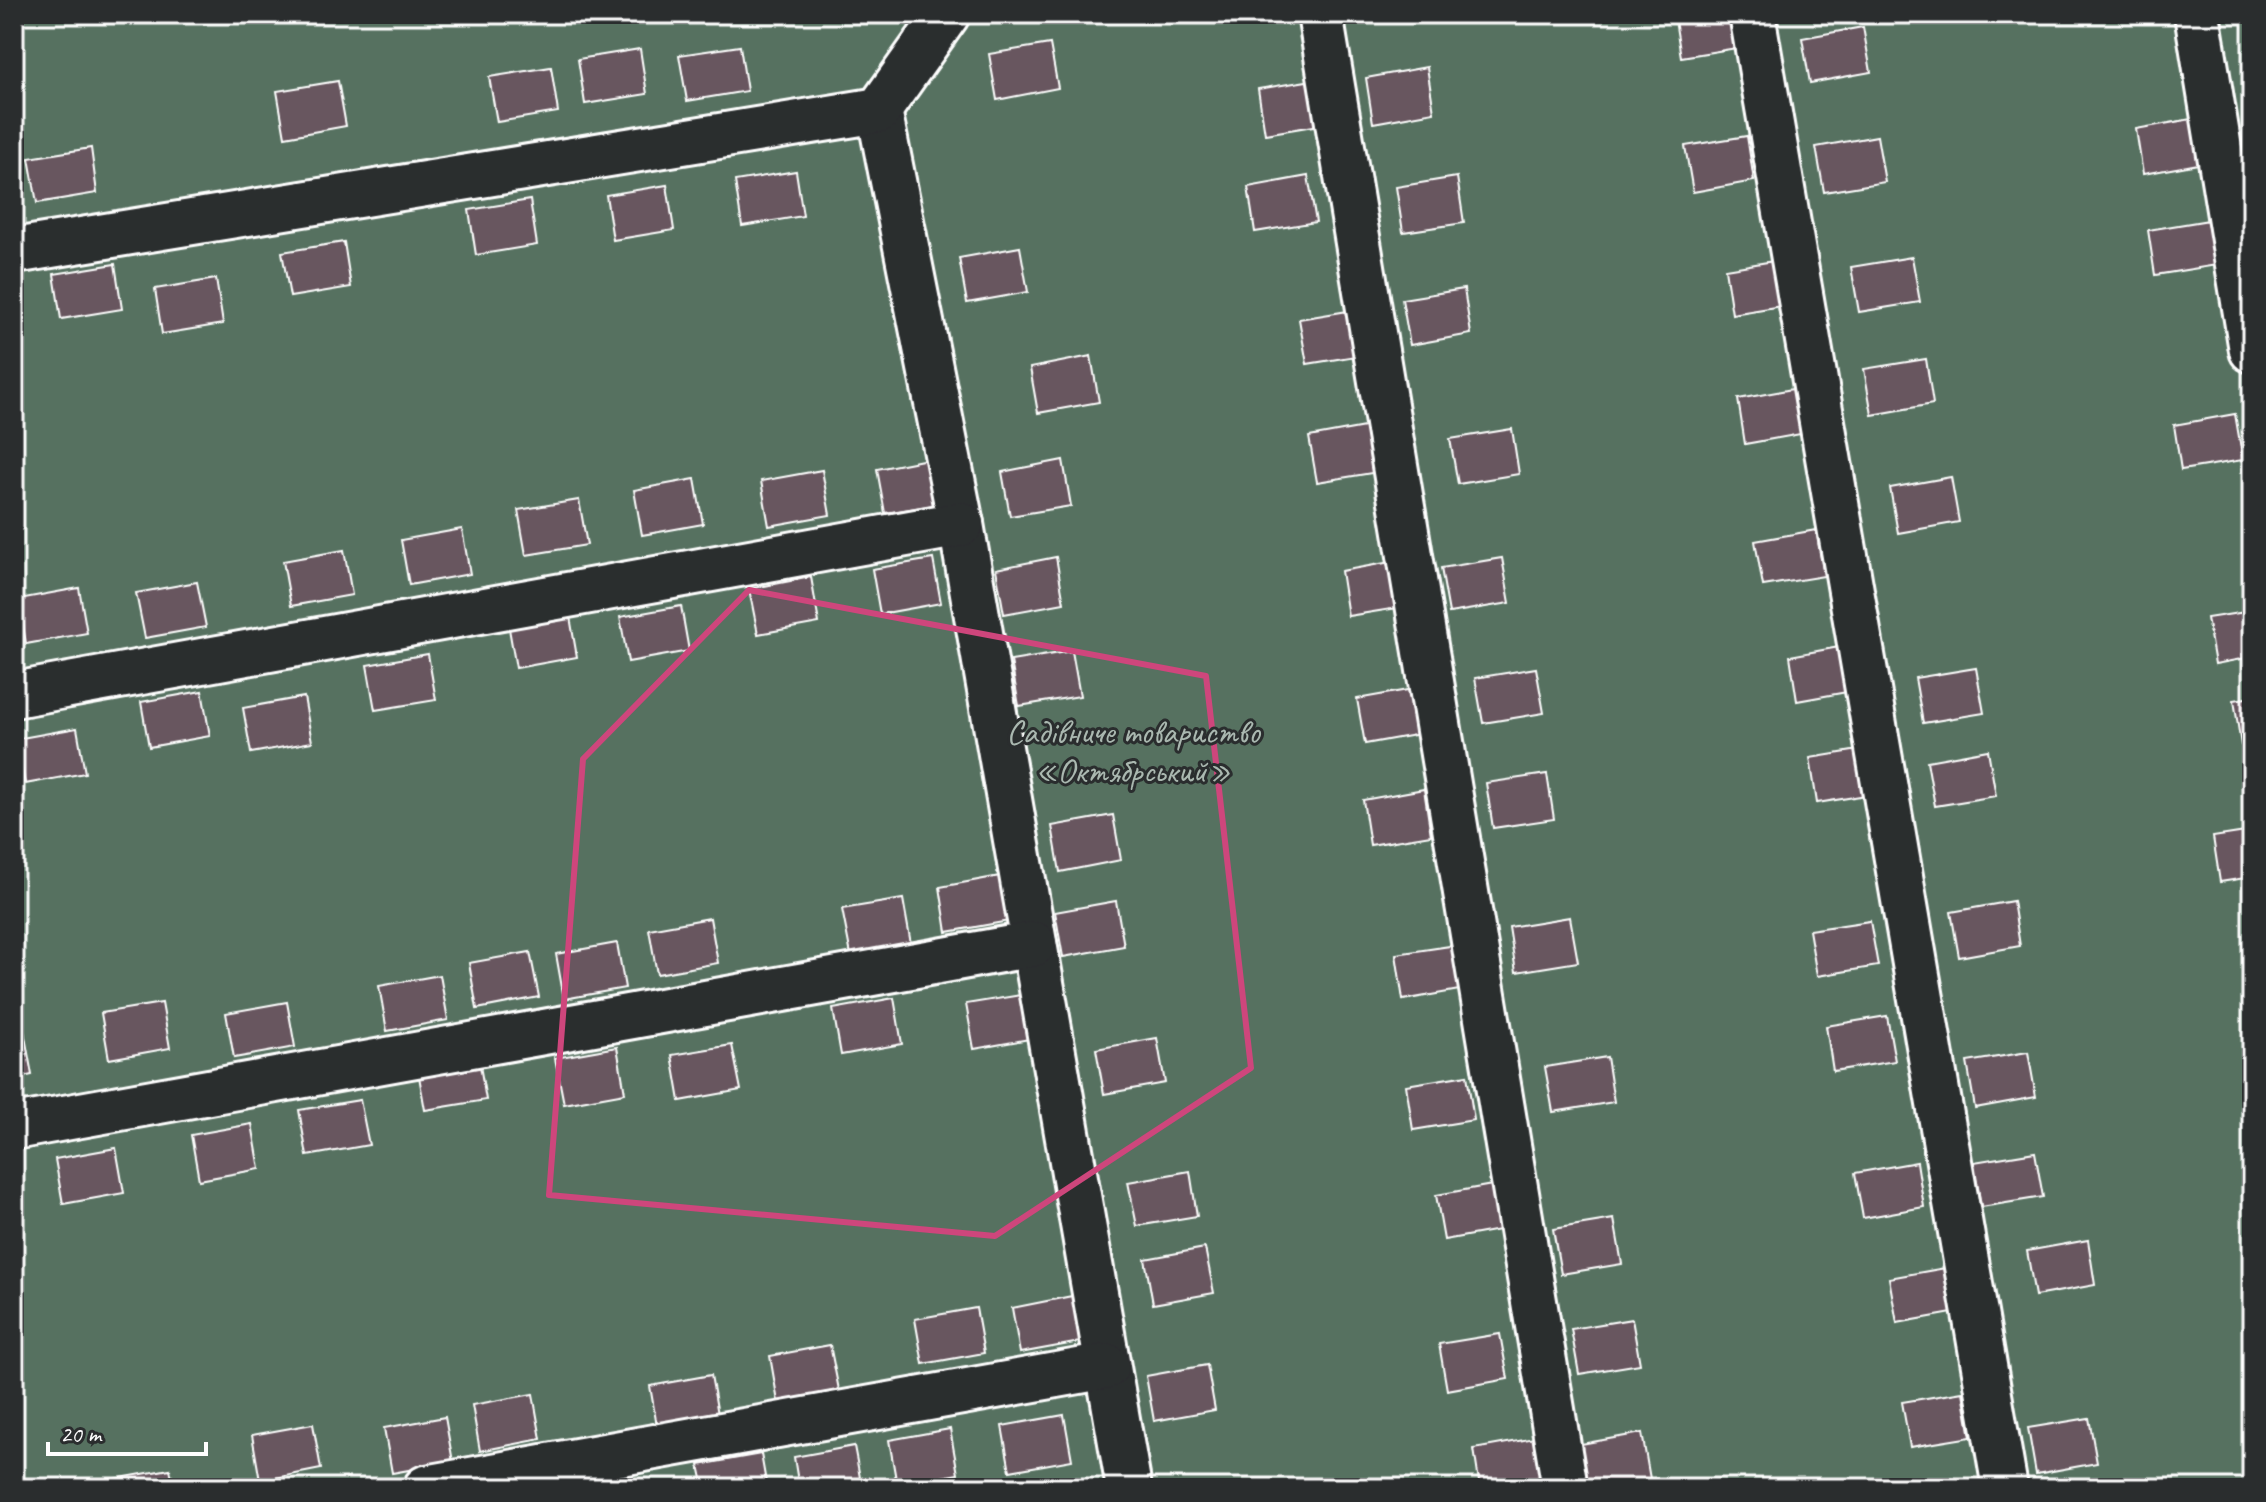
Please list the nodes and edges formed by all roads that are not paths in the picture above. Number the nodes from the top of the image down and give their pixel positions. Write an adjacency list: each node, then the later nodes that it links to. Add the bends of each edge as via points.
1 (947, 14): 5 (street)
2 (1320, 14): 15 (street)
3 (1752, 14): 16 (street)
4 (2197, 14): 7 (street)
5 (879, 110): 6 (street); 8 (street)
6 (14, 251)
7 (2252, 350)
8 (961, 524): 9 (street); 10 (street)
9 (14, 695)
10 (1034, 944): 11 (street); 12 (street)
11 (14, 1127)
12 (1107, 1366): 13 (street); 14 (street)
13 (426, 1488)
14 (1129, 1488)
15 (1565, 1488)
16 (2005, 1488)

